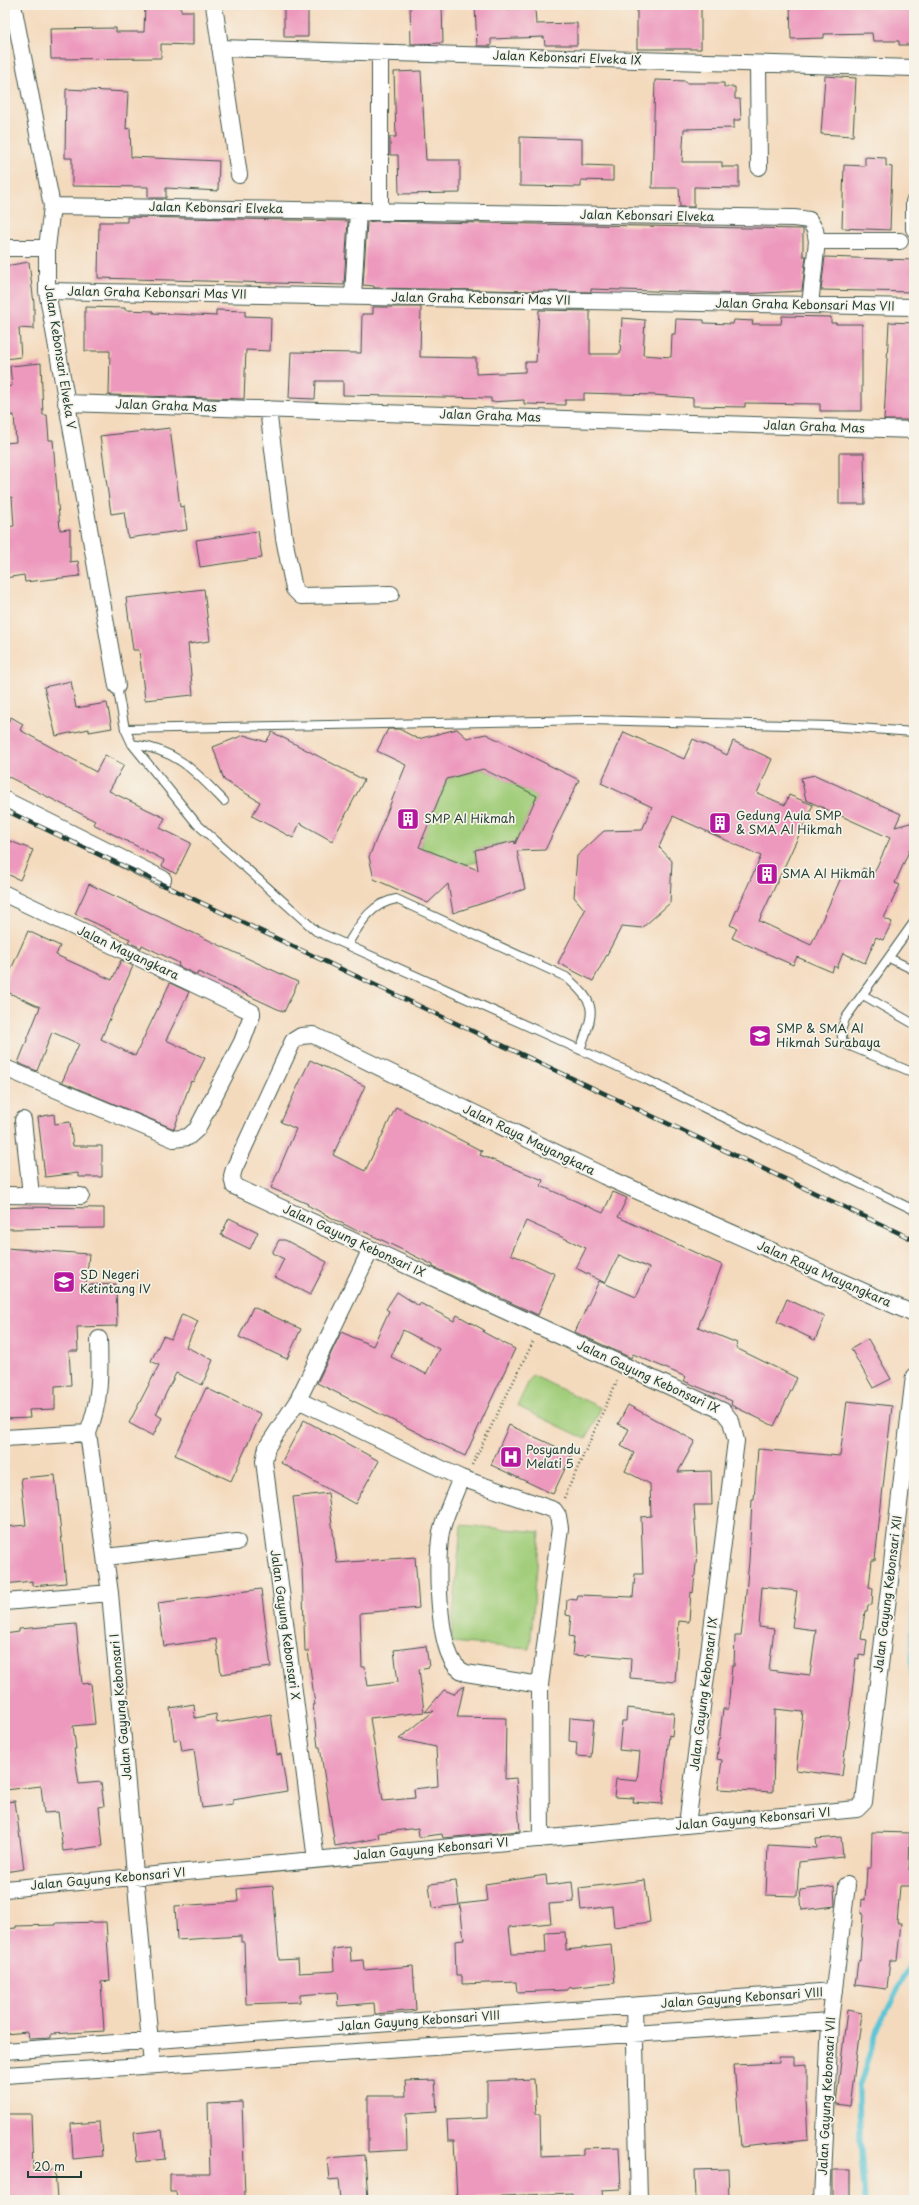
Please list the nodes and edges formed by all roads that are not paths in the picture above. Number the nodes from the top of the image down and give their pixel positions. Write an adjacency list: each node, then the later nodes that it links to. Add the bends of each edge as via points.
1 (13, 5): 10 (street, Jalan Kebonsari Elveka V)
2 (214, 5): 3 (street)
3 (220, 48): 4 (street, Jalan Kebonsari Elveka IX); 8 (street)
4 (380, 52): 5 (street, Jalan Kebonsari Elveka IX); 12 (street)
5 (758, 64): 6 (street, Jalan Kebonsari Elveka IX); 7 (street)
6 (914, 68)
7 (759, 167)
8 (239, 175)
9 (914, 202): 13 (street)
10 (52, 206): 11 (street, Jalan Kebonsari Elveka); 17 (street, Jalan Kebonsari Elveka V)
11 (358, 211): 12 (street, Jalan Kebonsari Elveka); 19 (street)
12 (380, 211): 14 (street, Jalan Kebonsari Elveka, via 794,218 809,220 815,230)
13 (914, 229)
14 (817, 241): 15 (street); 20 (street)
15 (900, 241)
16 (5, 248): 17 (street)
17 (47, 248): 18 (street, Jalan Kebonsari Elveka V)
18 (47, 291): 19 (street, Jalan Graha Kebonsari Mas VII); 22 (street, Jalan Kebonsari Elveka V)
19 (353, 296): 20 (street, Jalan Graha Kebonsari Mas VII)
20 (810, 305): 21 (street, Jalan Graha Kebonsari Mas VII)
21 (914, 307)
22 (66, 403): 23 (street, Jalan Graha Mas); 26 (street, Jalan Kebonsari Elveka V)
23 (268, 409): 24 (street, Jalan Graha Mas); 25 (street, via 284,538 294,589 301,596)
24 (914, 430)
25 (391, 594)
26 (117, 686): 27 (lane)
27 (125, 729): 28 (lane, via 588,720 814,725); 29 (lane)
28 (914, 732)
29 (132, 744): 31 (lane, via 154,749 191,766); 35 (lane, via 197,824 316,931)
30 (5, 800): 32 (street)
31 (224, 801)
32 (163, 879)
33 (5, 894): 41 (street, Jalan Mayangkara, via 252,1012 242,1042 197,1129 188,1137 174,1139)
34 (914, 922): 36 (lane)
35 (347, 945): 40 (lane); 40 (lane, via 367,913 384,902 396,899 566,977 588,1000 592,1015)
36 (889, 958): 37 (lane); 38 (lane)
37 (914, 970)
38 (863, 995): 39 (lane); 42 (lane, via 845,1019 843,1043)
39 (914, 1024)
40 (580, 1050): 48 (lane)
41 (5, 1068)
42 (914, 1073)
43 (22, 1120): 46 (street)
44 (234, 1186): 49 (street, Jalan Gayung Kebonsari IX); 50 (street, Jalan Raya Mayangkara, via 234,1169 293,1041 301,1036 313,1035 604,1176)
45 (5, 1195): 46 (street)
46 (31, 1195): 47 (street)
47 (81, 1196)
48 (914, 1210)
49 (370, 1249): 53 (street, Jalan Gayung Kebonsari X); 63 (street, Jalan Gayung Kebonsari IX, via 723,1411 735,1429 736,1441)
50 (912, 1314)
51 (99, 1339): 54 (street, via 100,1381 96,1413)
52 (914, 1376): 62 (street, Jalan Gayung Kebonsari XII, via 864,1802)
53 (298, 1400): 56 (street); 65 (street, Jalan Gayung Kebonsari X, via 267,1447 265,1473)
54 (88, 1433): 55 (street); 58 (street, Jalan Gayung Kebonsari I)
55 (5, 1438)
56 (463, 1479): 61 (street, via 557,1513 560,1528); 61 (street, via 445,1518 439,1558 440,1602 450,1656 456,1667 466,1673)
57 (237, 1542): 58 (street)
58 (106, 1557): 59 (street, Jalan Gayung Kebonsari I)
59 (110, 1593): 60 (street); 66 (street, Jalan Gayung Kebonsari I)
60 (5, 1602)
61 (540, 1685): 64 (street)
62 (857, 1809): 63 (street, Jalan Gayung Kebonsari VI)
63 (687, 1825): 64 (street, Jalan Gayung Kebonsari VI)
64 (541, 1838): 65 (street, Jalan Gayung Kebonsari VI)
65 (316, 1860): 66 (street, Jalan Gayung Kebonsari VI)
66 (136, 1877): 68 (street, Jalan Gayung Kebonsari VI); 73 (street, Jalan Gayung Kebonsari I)
67 (848, 1885): 69 (street, Jalan Gayung Kebonsari VII)
68 (5, 1889)
69 (834, 1991): 70 (street, Jalan Gayung Kebonsari VIII); 71 (street, Jalan Gayung Kebonsari VII)
70 (634, 2006): 72 (street); 73 (street, Jalan Gayung Kebonsari VIII)
71 (830, 2021): 72 (street); 78 (street, Jalan Gayung Kebonsari VII)
72 (636, 2034): 75 (street); 77 (street)
73 (151, 2041): 74 (street, Jalan Gayung Kebonsari VIII); 75 (street, Jalan Gayung Kebonsari I)
74 (5, 2051)
75 (152, 2065): 76 (street)
76 (5, 2075)
77 (639, 2200)
78 (822, 2200)

